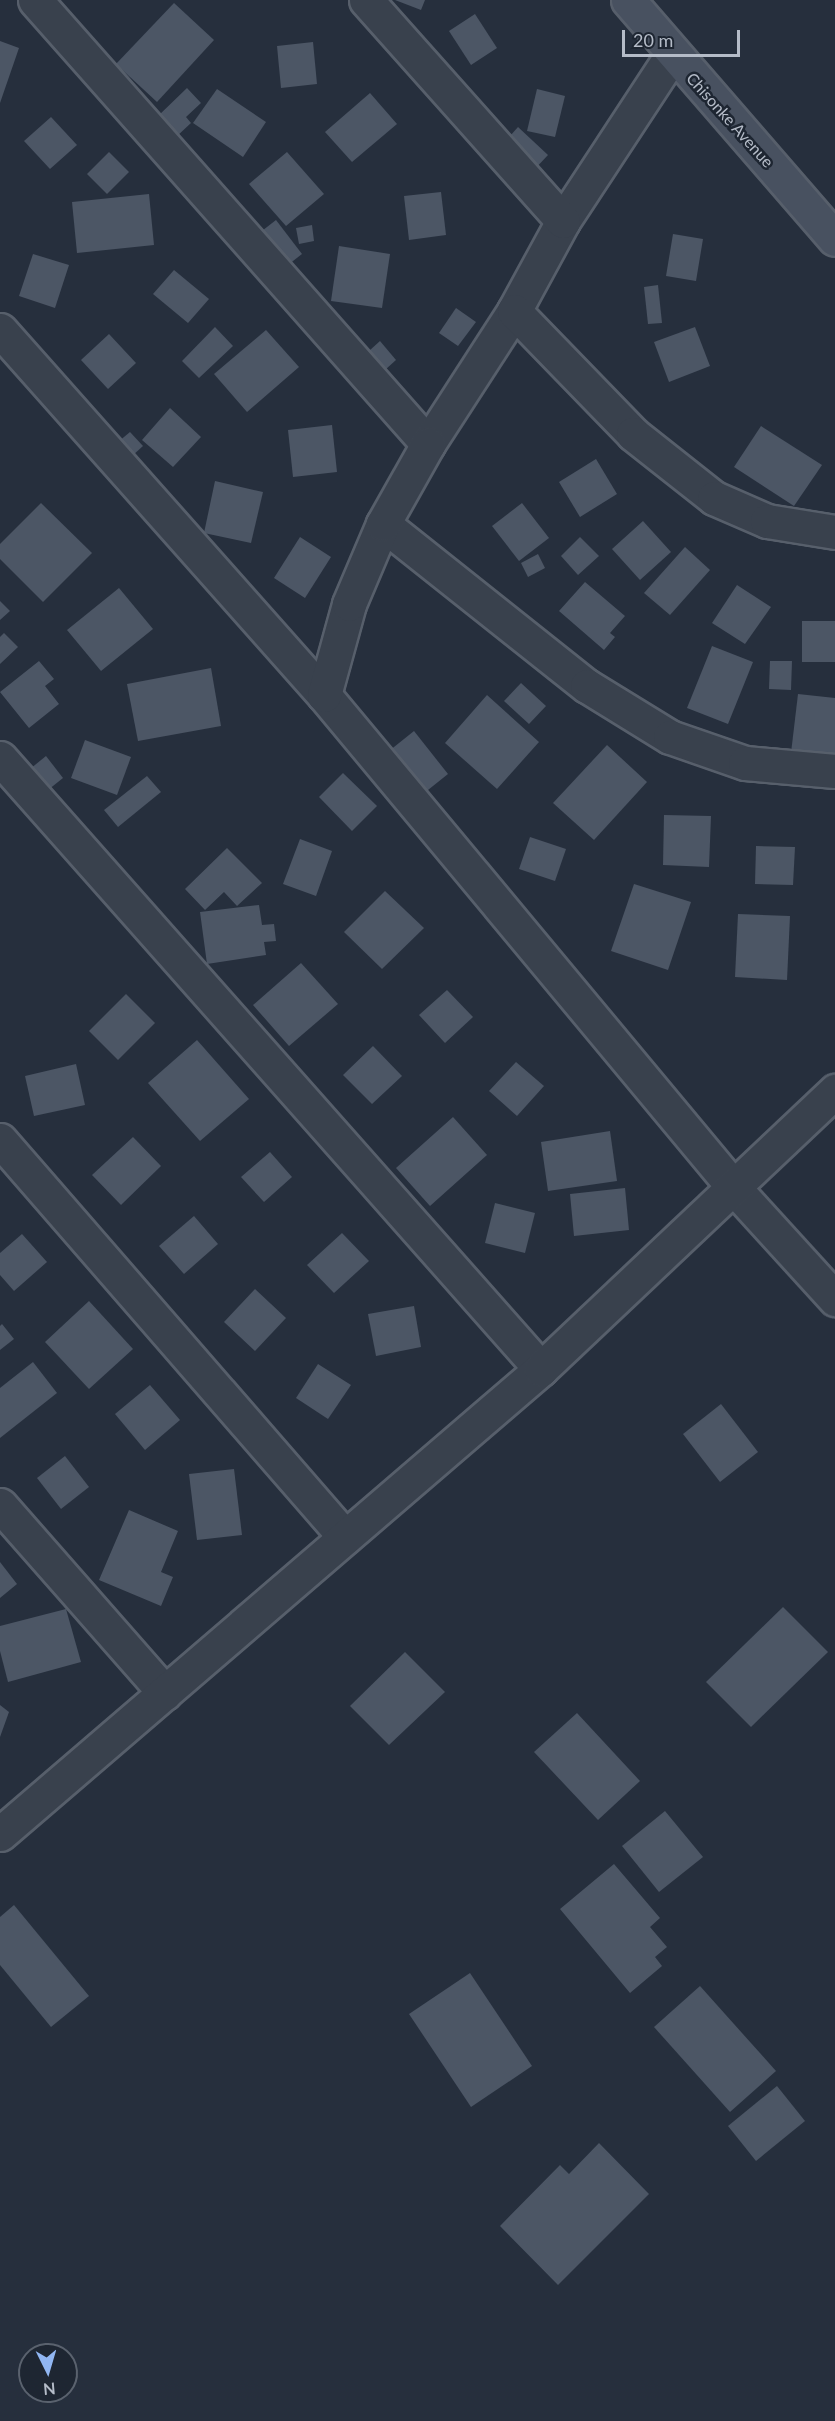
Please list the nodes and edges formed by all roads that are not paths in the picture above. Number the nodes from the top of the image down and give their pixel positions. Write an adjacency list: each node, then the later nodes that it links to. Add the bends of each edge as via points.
1 (35, 0): 9 (street)
2 (366, 0): 5 (street)
3 (627, 0): 4 (street, Chisonke Avenue)
4 (672, 55): 5 (street); 6 (street, Chisonke Avenue)
5 (563, 221): 7 (street)
6 (835, 239)
7 (514, 311): 9 (street); 11 (street, via 633,434 714,498 767,521)
8 (0, 330): 12 (street)
9 (428, 444): 10 (street)
10 (383, 524): 12 (street, via 349,604); 14 (street, via 587,686 670,737 745,763)
11 (835, 532)
12 (324, 695): 17 (street)
13 (0, 758): 19 (street)
14 (835, 771)
15 (835, 1091): 17 (street)
16 (0, 1140): 21 (street)
17 (735, 1189): 18 (street); 19 (street)
18 (835, 1299)
19 (541, 1369): 21 (street)
20 (0, 1505): 22 (street)
21 (345, 1537): 22 (street)
22 (165, 1693): 23 (street)
23 (0, 1834)

